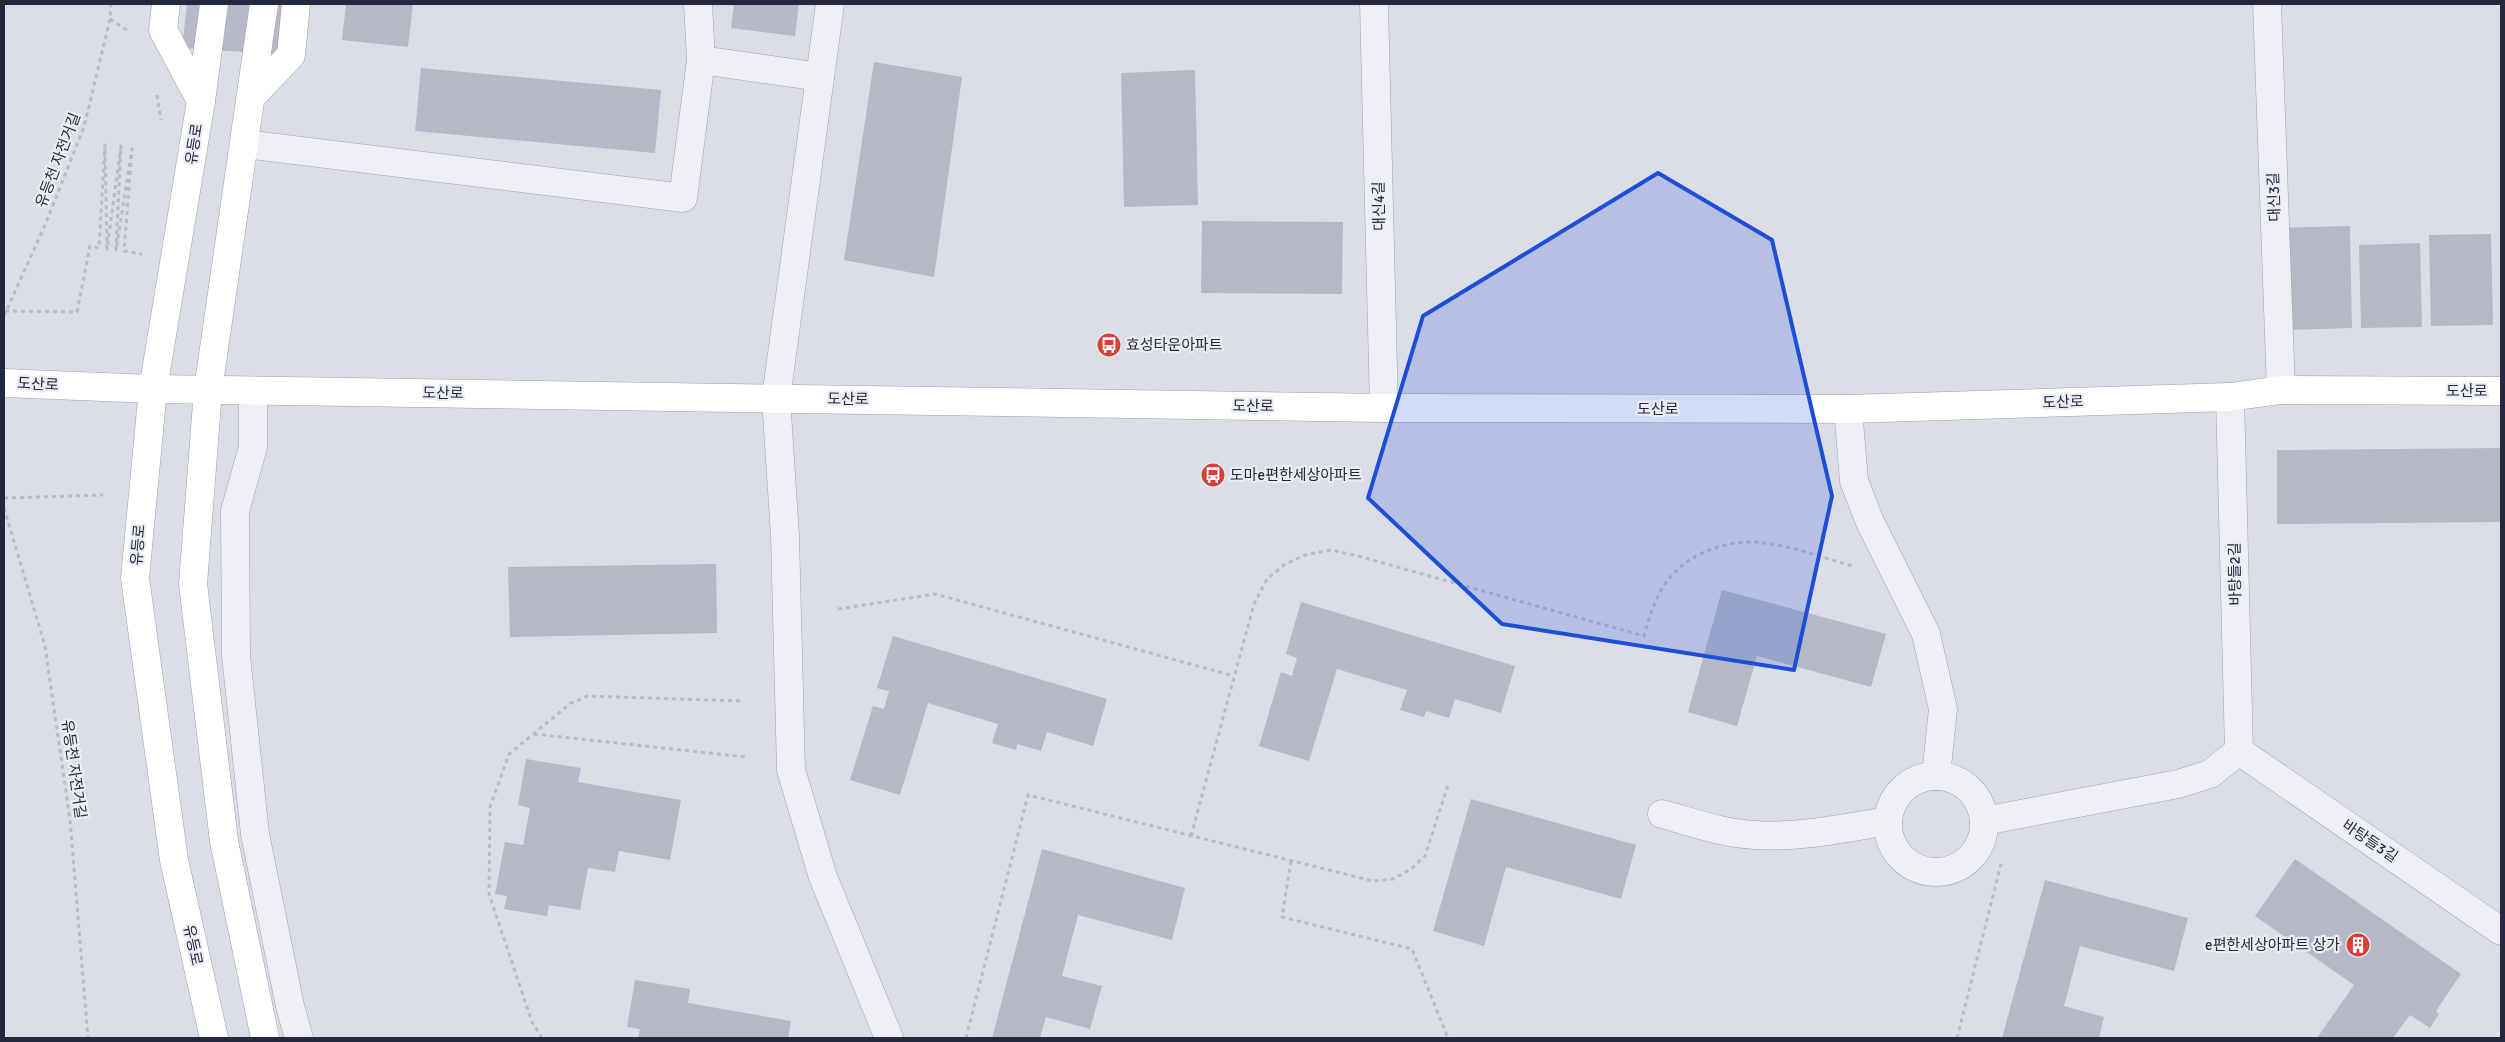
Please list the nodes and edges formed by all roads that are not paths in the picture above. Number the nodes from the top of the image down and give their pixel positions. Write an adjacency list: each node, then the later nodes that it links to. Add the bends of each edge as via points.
1 (166, 4): 13 (main road, via 163,30)
2 (214, 4): 13 (main road, 유등로)
3 (264, 4): 12 (main road)
4 (296, 4): 12 (main road, via 291,55)
5 (693, 4): 6 (street)
6 (698, 4): 10 (street)
7 (830, 4): 11 (street)
8 (1374, 4): 23 (street, 대신4길)
9 (2267, 4): 18 (street, 대신3길)
10 (701, 60): 11 (street); 14 (street, via 683,198)
11 (820, 77): 22 (street)
12 (251, 98): 14 (main road)
13 (201, 101): 16 (main road, 유등로)
14 (244, 144): 17 (main road)
15 (4, 383): 16 (main road, 도산로)
16 (144, 389): 17 (main road, 도산로); 31 (main road, 유등로, via 135,578 174,860)
17 (208, 390): 19 (main road, 도산로); 32 (main road, via 193,584 224,841)
18 (2281, 390): 20 (main road, 도산로); 21 (main road, 도산로)
19 (253, 391): 22 (main road, 도산로); 33 (street, via 253,447 235,511 236,656 255,834)
20 (2501, 391)
21 (2230, 397): 24 (main road, 도산로); 25 (street, 바탕들2길)
22 (776, 398): 23 (main road, 도산로); 34 (street, via 785,536 791,770 822,877)
23 (1384, 408): 24 (main road, 도산로)
24 (1848, 410): 26 (street, via 1854,481 1870,522 1926,634 1943,709)
25 (2239, 751): 29 (street, via 2210,774 2178,784); 30 (street, 바탕들3길)
26 (1936, 776): 28 (street, via 1912,782 1900,792 1891,805); 29 (street, via 1958,782 1971,792 1980,805)
27 (1662, 814): 28 (street, via 1755,835 1819,833)
28 (1888, 821): 29 (street, via 1889,837 1895,851 1906,863 1936,873 1965,863 1979,844)
29 (1984, 821)
30 (2501, 931)
31 (214, 1038)
32 (265, 1038)
33 (299, 1038)
34 (889, 1038)

